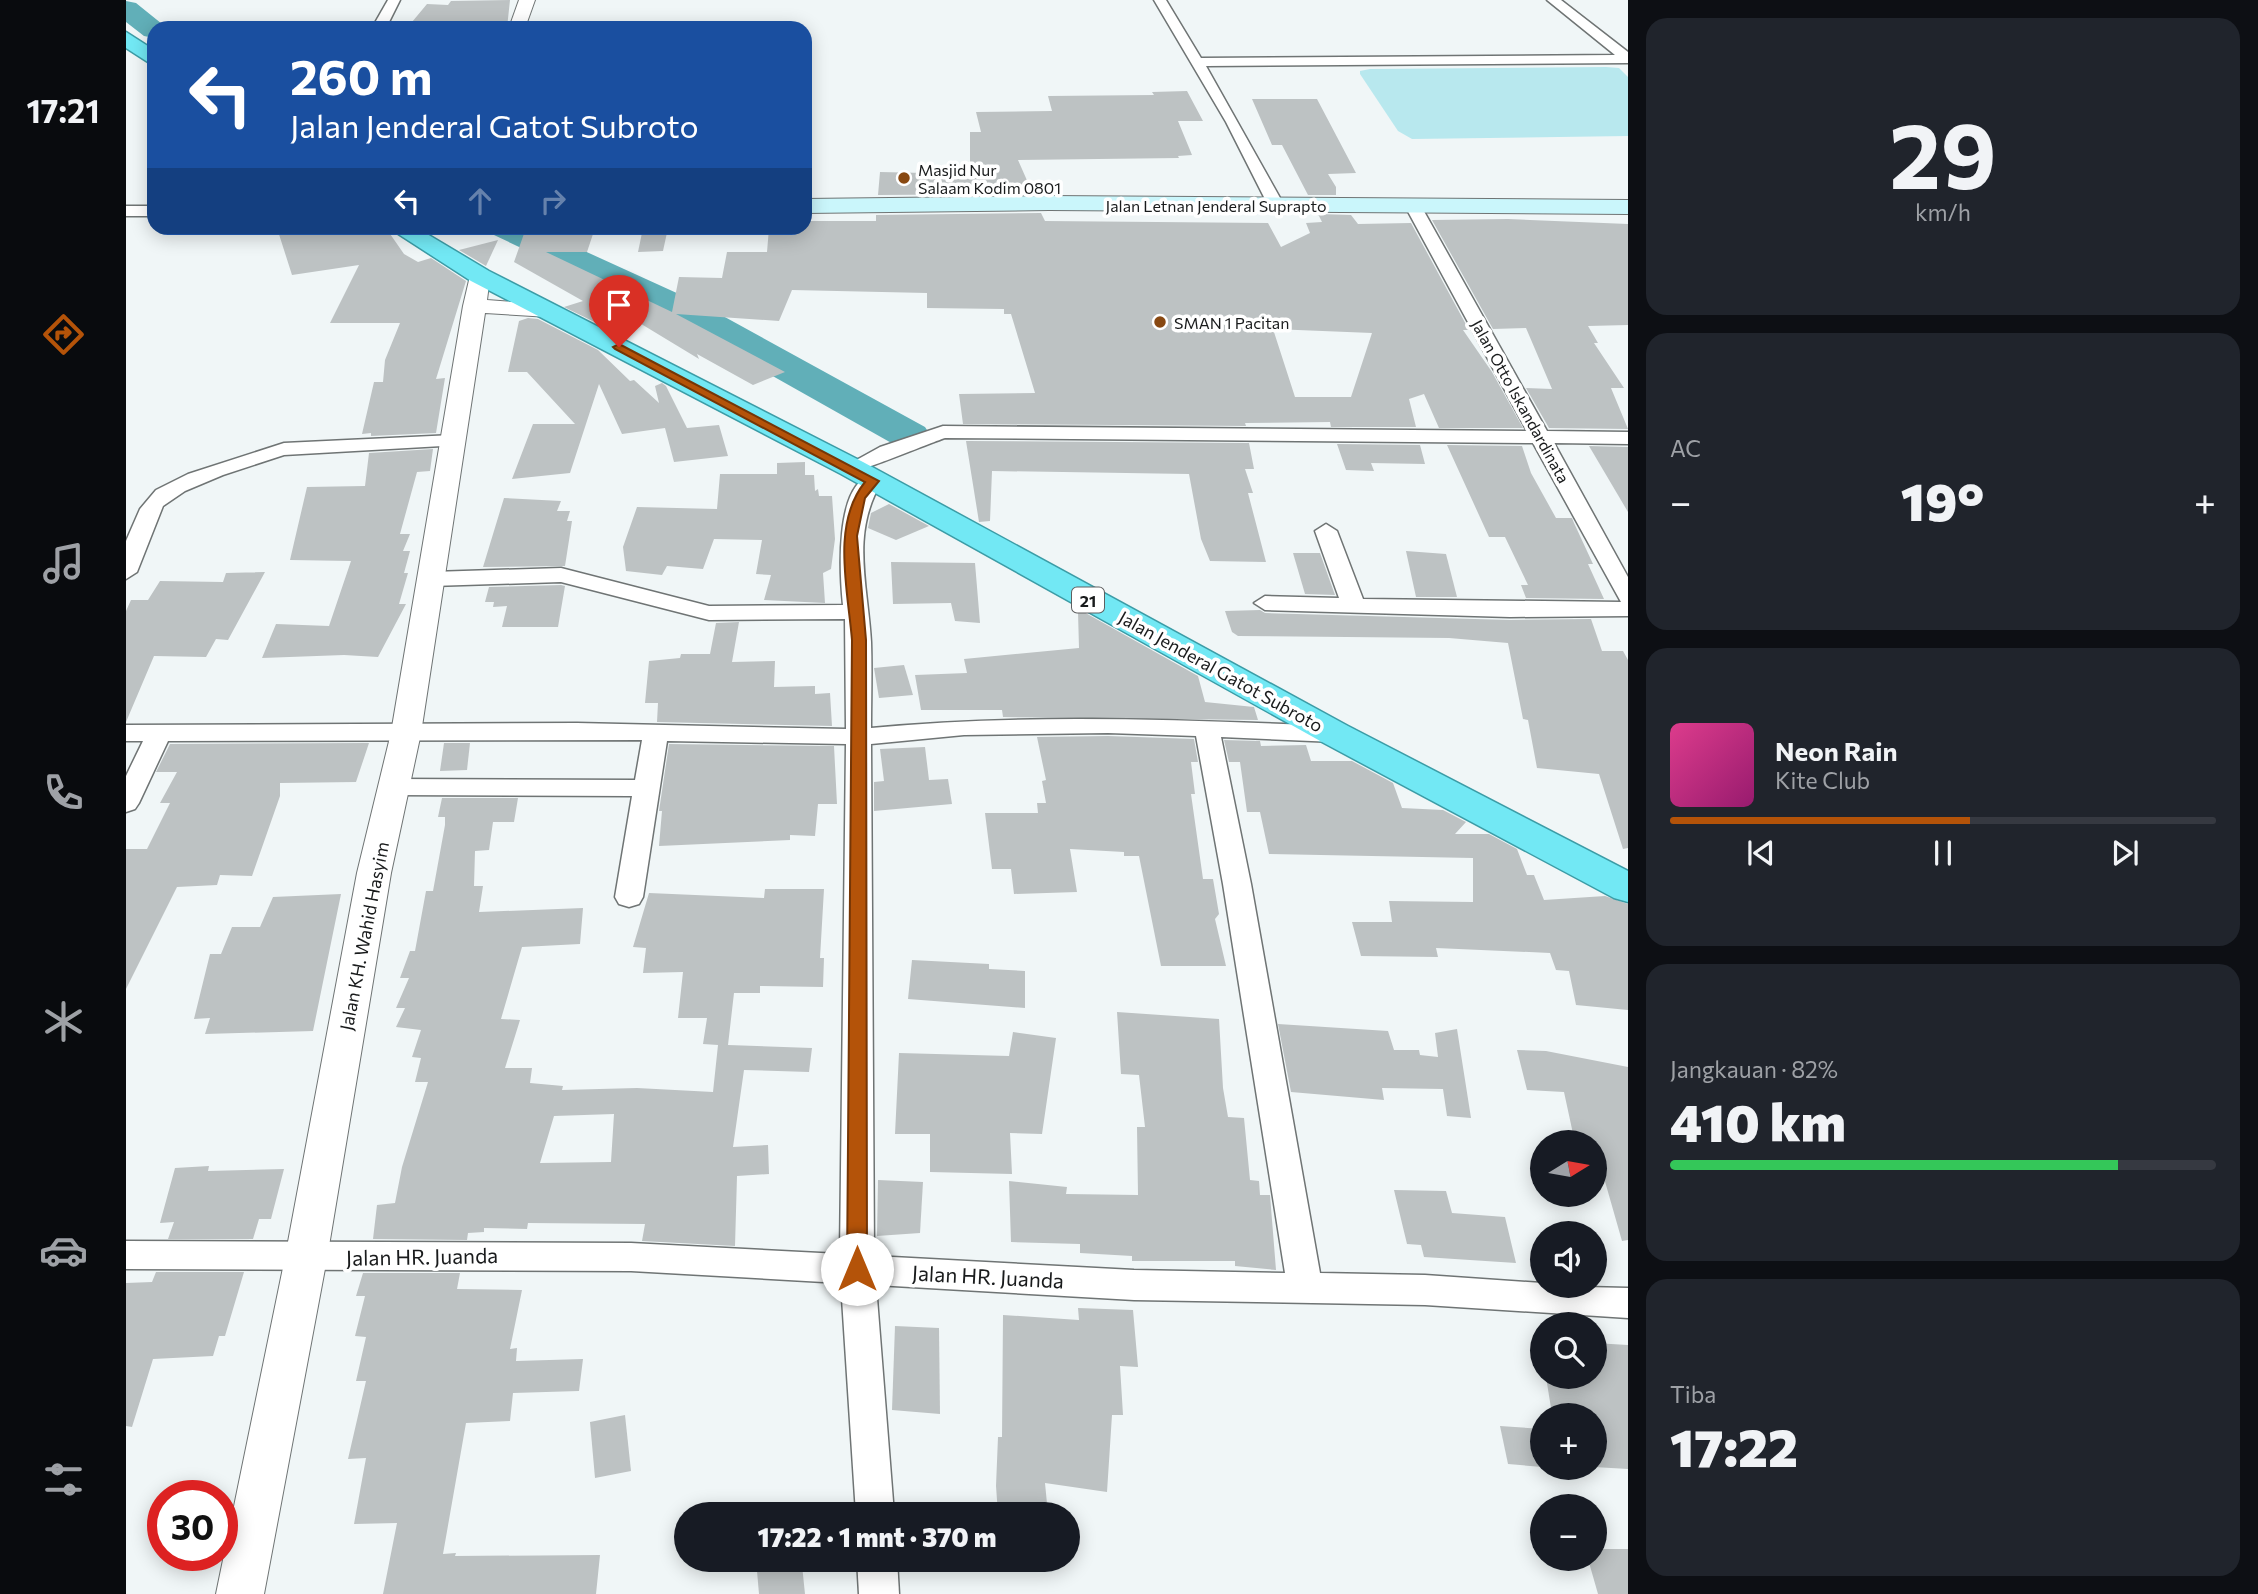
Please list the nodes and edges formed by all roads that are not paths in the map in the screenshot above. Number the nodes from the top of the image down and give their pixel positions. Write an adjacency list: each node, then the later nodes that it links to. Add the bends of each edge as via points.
1 (394, 0): 5 (street)
2 (527, 0): 6 (street)
3 (1160, 0): 10 (street)
4 (1553, 0): 9 (street)
5 (383, 21)
6 (520, 21)
7 (126, 38): 8 (highway)
8 (147, 54)
9 (1627, 59): 10 (street)
10 (1198, 61): 11 (street)
11 (1276, 205): 12 (main road, Jalan Letnan Jenderal Suprapto); 13 (main road, Jalan Letnan Jenderal Suprapto)
12 (812, 206)
13 (1413, 206): 14 (main road, Jalan Letnan Jenderal Suprapto); 20 (street, Jalan Otto Iskandardinata)
14 (1628, 207)
15 (126, 211): 16 (street)
16 (147, 211)
17 (425, 235): 18 (highway, 21, via 452,246)
18 (477, 291): 21 (street, Jalan KH. Wahid Hasyim); 22 (highway, Jalan Jenderal Gatot Subroto / 21, via 549,311)
19 (1628, 438): 20 (street)
20 (1542, 439): 22 (street, via 1151,431 930,434 887,451); 26 (street, Jalan Otto Iskandardinata)
21 (453, 441): 24 (street, via 284,449 178,486 152,506); 25 (street, Jalan KH. Wahid Hasyim)
22 (862, 475): 30 (street, via 851,536); 36 (highway, Jalan Jenderal Gatot Subroto / 21)
23 (1326, 531): 28 (street)
24 (126, 572)
25 (432, 579): 30 (street, via 561,575 709,613); 34 (street, Jalan KH. Wahid Hasyim)
26 (1628, 597)
27 (1265, 603): 28 (street)
28 (1353, 604): 29 (street, via 1510,610)
29 (1628, 608)
30 (856, 612): 37 (street)
31 (1207, 728): 36 (street); 37 (street, via 1108,724 964,727); 46 (street)
32 (126, 733): 33 (street)
33 (159, 733): 34 (street); 40 (street)
34 (406, 733): 35 (street); 38 (street, Jalan KH. Wahid Hasyim)
35 (656, 733): 37 (street); 39 (street)
36 (1335, 734): 41 (highway, Jalan Jenderal Gatot Subroto / 21)
37 (860, 737): 45 (street)
38 (394, 787): 39 (street); 44 (street, Jalan KH. Wahid Hasyim, via 374,873)
39 (648, 788): 42 (street)
40 (126, 803)
41 (1628, 888)
42 (629, 897)
43 (126, 1255): 44 (street, Jalan HR. Juanda)
44 (306, 1258): 45 (street, Jalan HR. Juanda, via 617,1256); 50 (street, Jalan KH. Wahid Hasyim)
45 (857, 1269): 46 (street, Jalan HR. Juanda, via 1134,1285); 48 (street)
46 (1305, 1288): 47 (street, Jalan HR. Juanda, via 1425,1290)
47 (1628, 1303)
48 (874, 1502)
49 (878, 1572): 51 (street)
50 (240, 1594)
51 (879, 1594)

